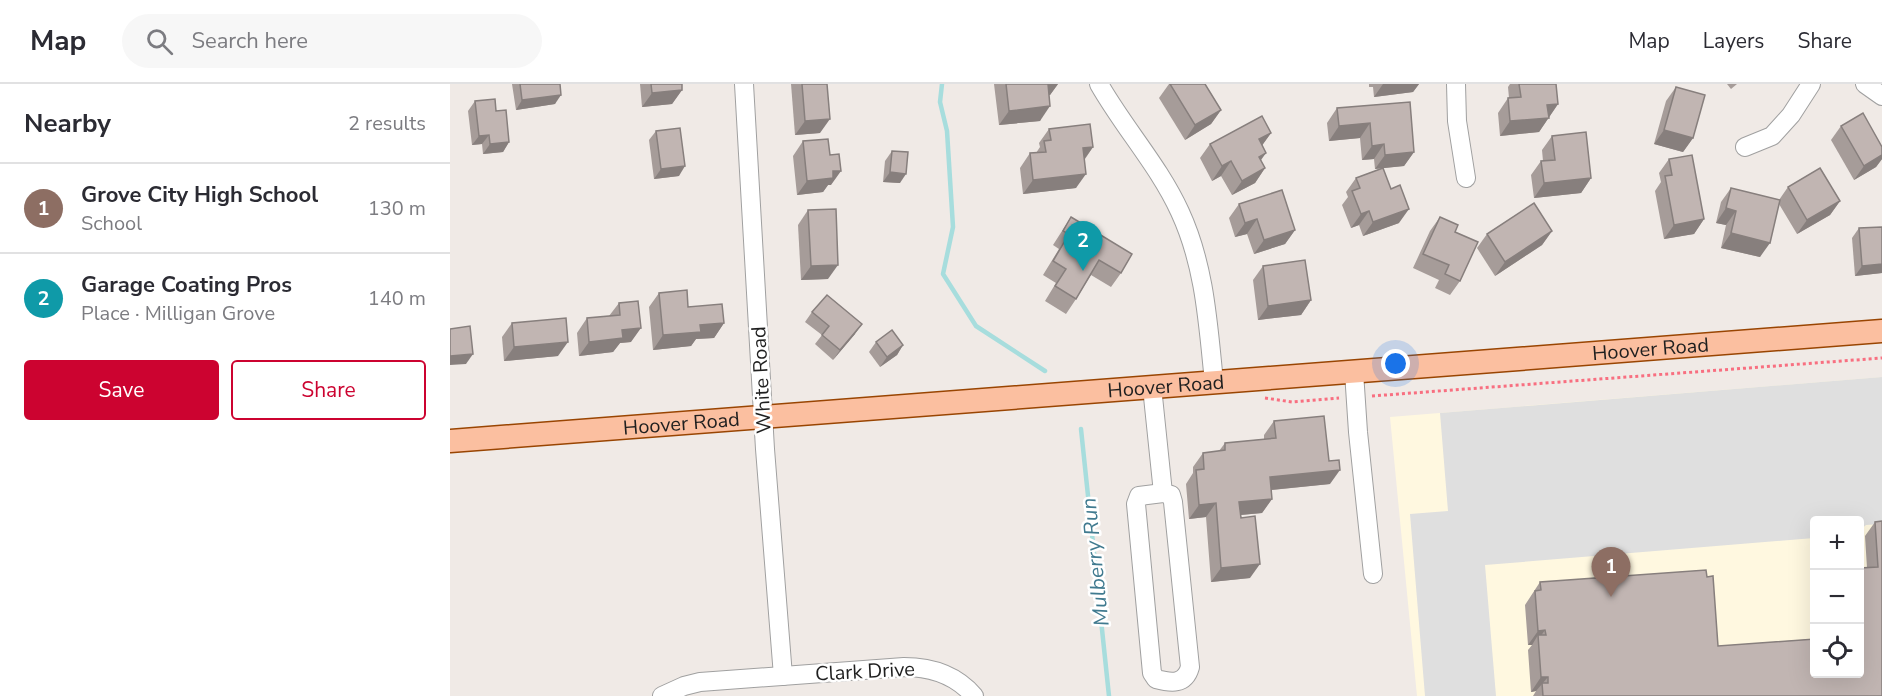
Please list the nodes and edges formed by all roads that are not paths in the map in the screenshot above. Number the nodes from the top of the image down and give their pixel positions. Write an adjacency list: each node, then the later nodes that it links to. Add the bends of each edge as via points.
1 (744, 84): 13 (street, White Road)
2 (1099, 84): 11 (street, via 1161,176 1184,222 1198,259)
3 (1456, 84): 8 (street)
4 (1811, 84): 7 (street, via 1772,136)
5 (1865, 84): 6 (street)
6 (1882, 96)
7 (1745, 147)
8 (1466, 178)
9 (1882, 331): 10 (main road, Hoover Road)
10 (1354, 372): 11 (main road, Hoover Road); 16 (street)
11 (1214, 382): 12 (main road, Hoover Road)
12 (1152, 387): 13 (main road, Hoover Road); 15 (street)
13 (763, 417): 14 (main road, Hoover Road); 17 (street, White Road)
14 (450, 441)
15 (1163, 493): 15 (street, via 1139,496 1136,504 1152,673 1164,681 1182,680 1190,667 1173,502 1171,495)
16 (1372, 574)
17 (783, 676): 18 (street, Clark Drive, via 700,682); 19 (street, Clark Drive, via 917,667 944,674)
18 (662, 696)
19 (974, 696)

